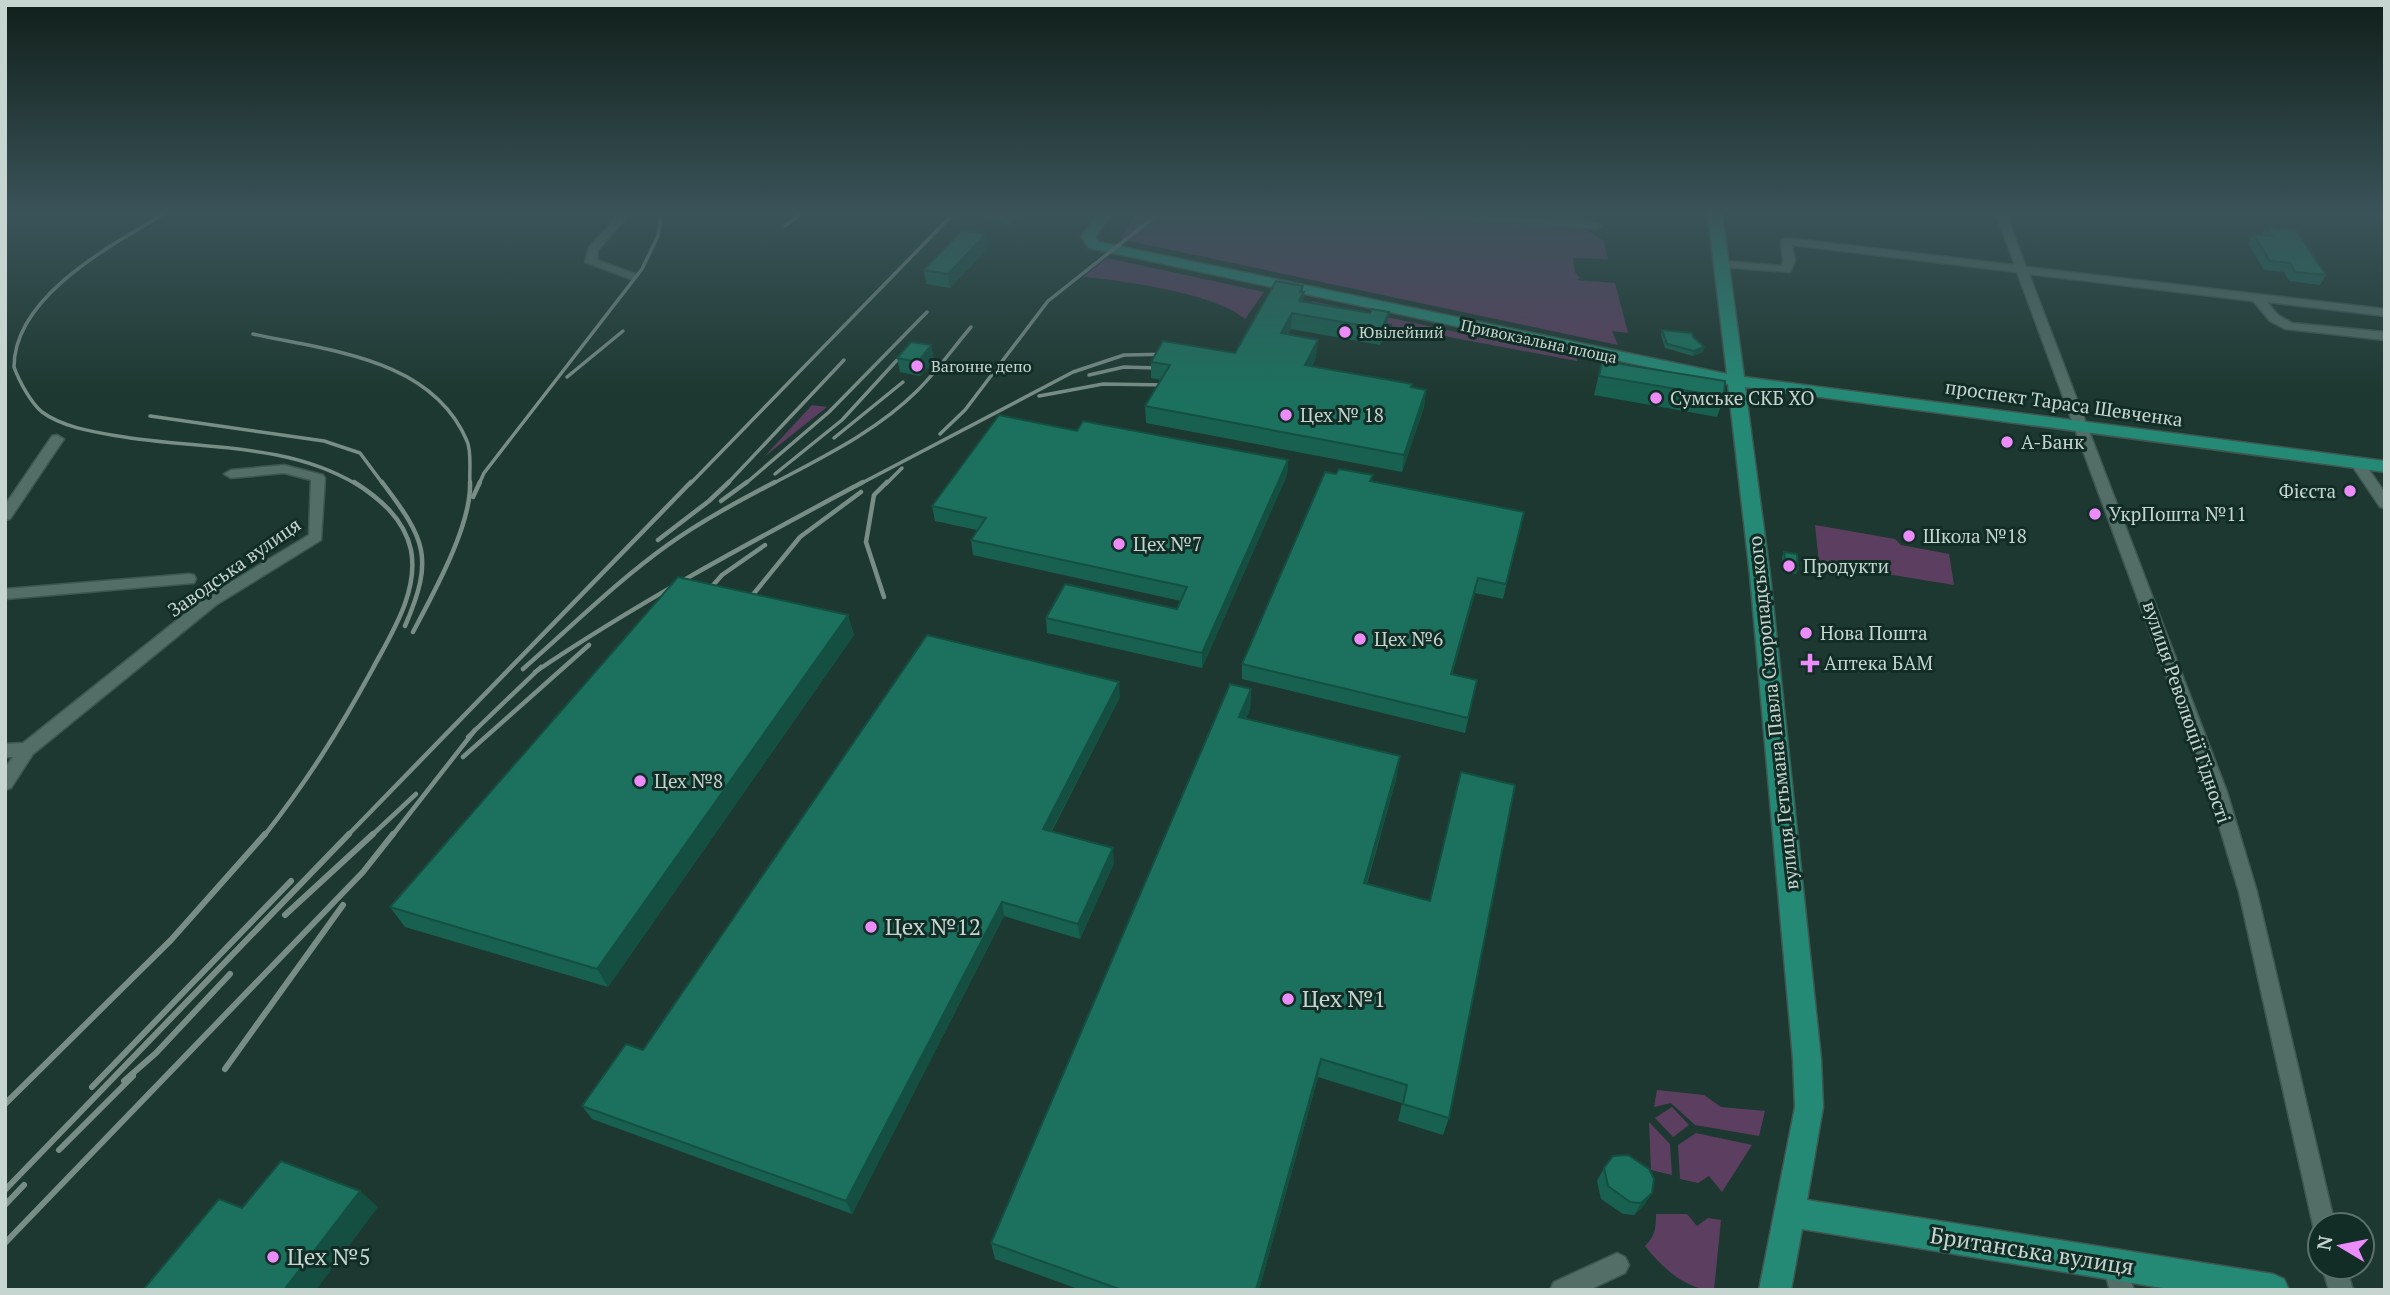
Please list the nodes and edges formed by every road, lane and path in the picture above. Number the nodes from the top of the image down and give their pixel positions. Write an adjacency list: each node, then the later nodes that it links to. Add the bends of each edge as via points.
1 (627, 274): 6 (street)
2 (1233, 274): 10 (main road, Привокзальна площа)
3 (1724, 274): 10 (main road, вулиця Гетьмана Павла Скоропадського)
4 (2023, 274): 11 (street, вулиця Революції Гідності)
5 (2073, 274): 7 (street)
6 (631, 276)
7 (2256, 297): 8 (street); 9 (street, via 2274,318 2289,326)
8 (2385, 313)
9 (2385, 336)
10 (1737, 381): 11 (main road, проспект Тараса Шевченка); 24 (main road, вулиця Гетьмана Павла Скоропадського, via 1807,1059 1808,1107)
11 (2080, 426): 13 (main road, проспект Тараса Шевченка); 23 (street, вулиця Революції Гідності, via 2218,793 2248,892)
12 (57, 439): 17 (street)
13 (2358, 464): 14 (main road, проспект Тараса Шевченка); 16 (street)
14 (2385, 467)
15 (231, 474): 20 (street, Заводська вулиця, via 284,469 318,478 316,537 211,601)
16 (2385, 504)
17 (5, 516)
18 (189, 579): 19 (street)
19 (5, 594)
20 (27, 749): 21 (street); 22 (street, Заводська вулиця)
21 (5, 751)
22 (5, 783)
23 (2321, 1211)
24 (1790, 1212): 26 (main road, Британська вулиця); 28 (main road, вулиця Гетьмана Павла Скоропадського)
25 (1617, 1265): 27 (street)
26 (2118, 1277): 29 (main road, Британська вулиця)
27 (1562, 1290)
28 (1775, 1290)
29 (2273, 1290)

